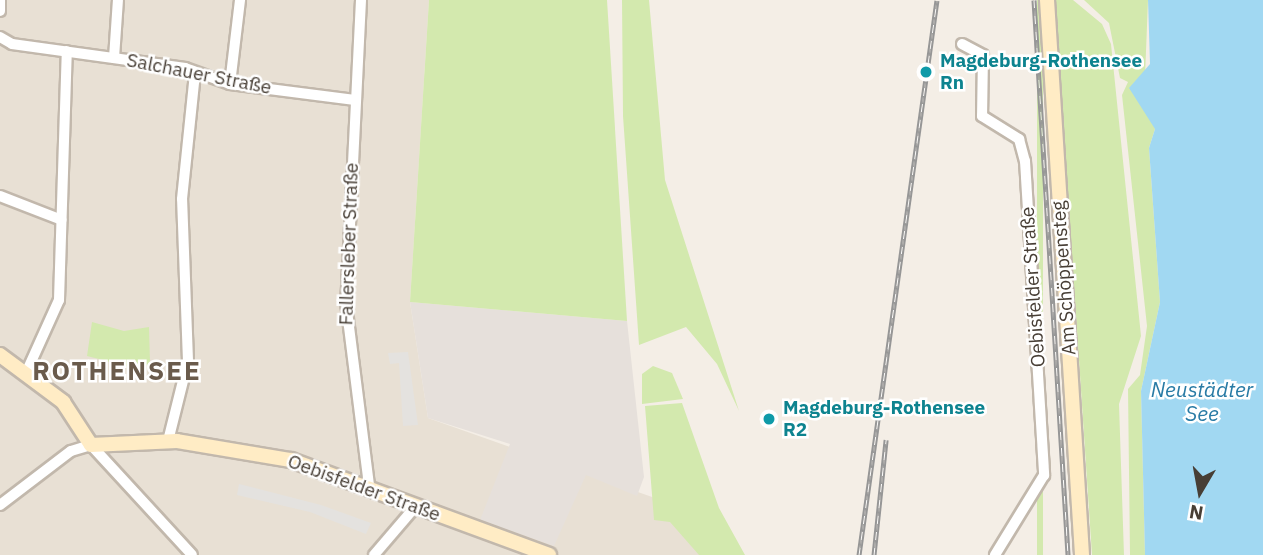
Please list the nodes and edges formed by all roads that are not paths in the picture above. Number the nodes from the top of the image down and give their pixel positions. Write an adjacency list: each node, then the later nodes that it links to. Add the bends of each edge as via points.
1 (1, 0): 6 (street)
2 (118, 0): 10 (street)
3 (240, 0): 12 (street)
4 (361, 0): 13 (street, Fallersleber Straße)
5 (1047, 0): 27 (street, Am Schöppensteg)
6 (0, 11)
7 (2, 39): 9 (street, Salchauer Straße)
8 (962, 44): 26 (street, Oebisfelder Straße, via 983,52 982,116 1019,139 1025,161 1044,475)
9 (67, 51): 10 (street, Salchauer Straße); 15 (street)
10 (114, 58): 11 (street, Salchauer Straße)
11 (195, 73): 12 (street, Salchauer Straße); 18 (street, via 182,199 187,368)
12 (230, 84): 13 (street, Salchauer Straße)
13 (355, 100): 20 (street, Fallersleber Straße, via 345,303)
14 (0, 196): 15 (street)
15 (62, 220): 17 (street, via 57,311)
16 (0, 355): 17 (street)
17 (26, 373): 19 (street, via 63,402)
18 (168, 441): 19 (street, Oebisfelder Straße); 20 (street, Oebisfelder Straße, via 291,460)
19 (91, 445): 21 (street, via 71,450); 23 (street)
20 (369, 486): 22 (street, Oebisfelder Straße)
21 (0, 505)
22 (416, 506): 24 (street); 25 (street, Oebisfelder Straße)
23 (192, 555)
24 (374, 555)
25 (549, 555)
26 (995, 555)
27 (1082, 555)

